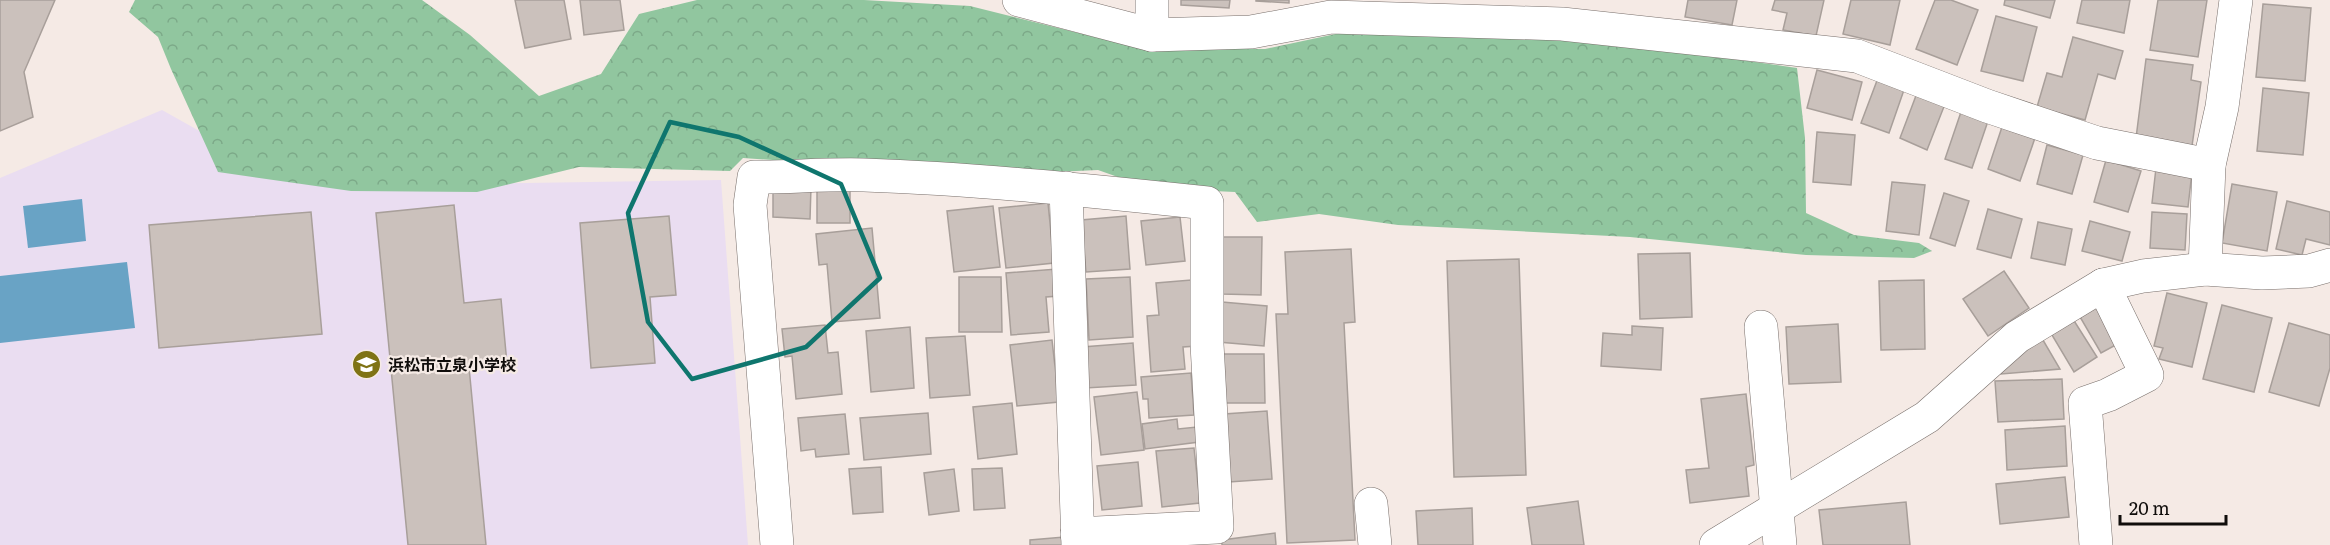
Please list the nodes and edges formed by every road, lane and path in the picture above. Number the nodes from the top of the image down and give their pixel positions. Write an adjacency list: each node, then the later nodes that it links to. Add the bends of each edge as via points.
1 (1019, 0): 5 (street)
2 (1152, 0): 5 (street)
3 (2236, 0): 6 (street, via 2222,107)
4 (1331, 8): 5 (street, via 1251,32); 6 (street, via 1562,24 1857,56 2097,143)
5 (1152, 35)
6 (2209, 165): 8 (street)
7 (1066, 188): 14 (street); 14 (street, via 1207,203 1207,344 1217,527); 15 (street, via 862,175 754,177 750,205)
8 (2205, 269): 9 (street, via 2262,273); 10 (street)
9 (2323, 271)
10 (2103, 285): 13 (street, via 2017,337 1927,417); 19 (street, via 2146,375 2085,404)
11 (1761, 327): 13 (street)
12 (1371, 504): 16 (street)
13 (1778, 508): 17 (street); 18 (street)
14 (1077, 539)
15 (777, 545)
16 (1375, 545)
17 (1716, 545)
18 (1780, 545)
19 (2096, 545)

